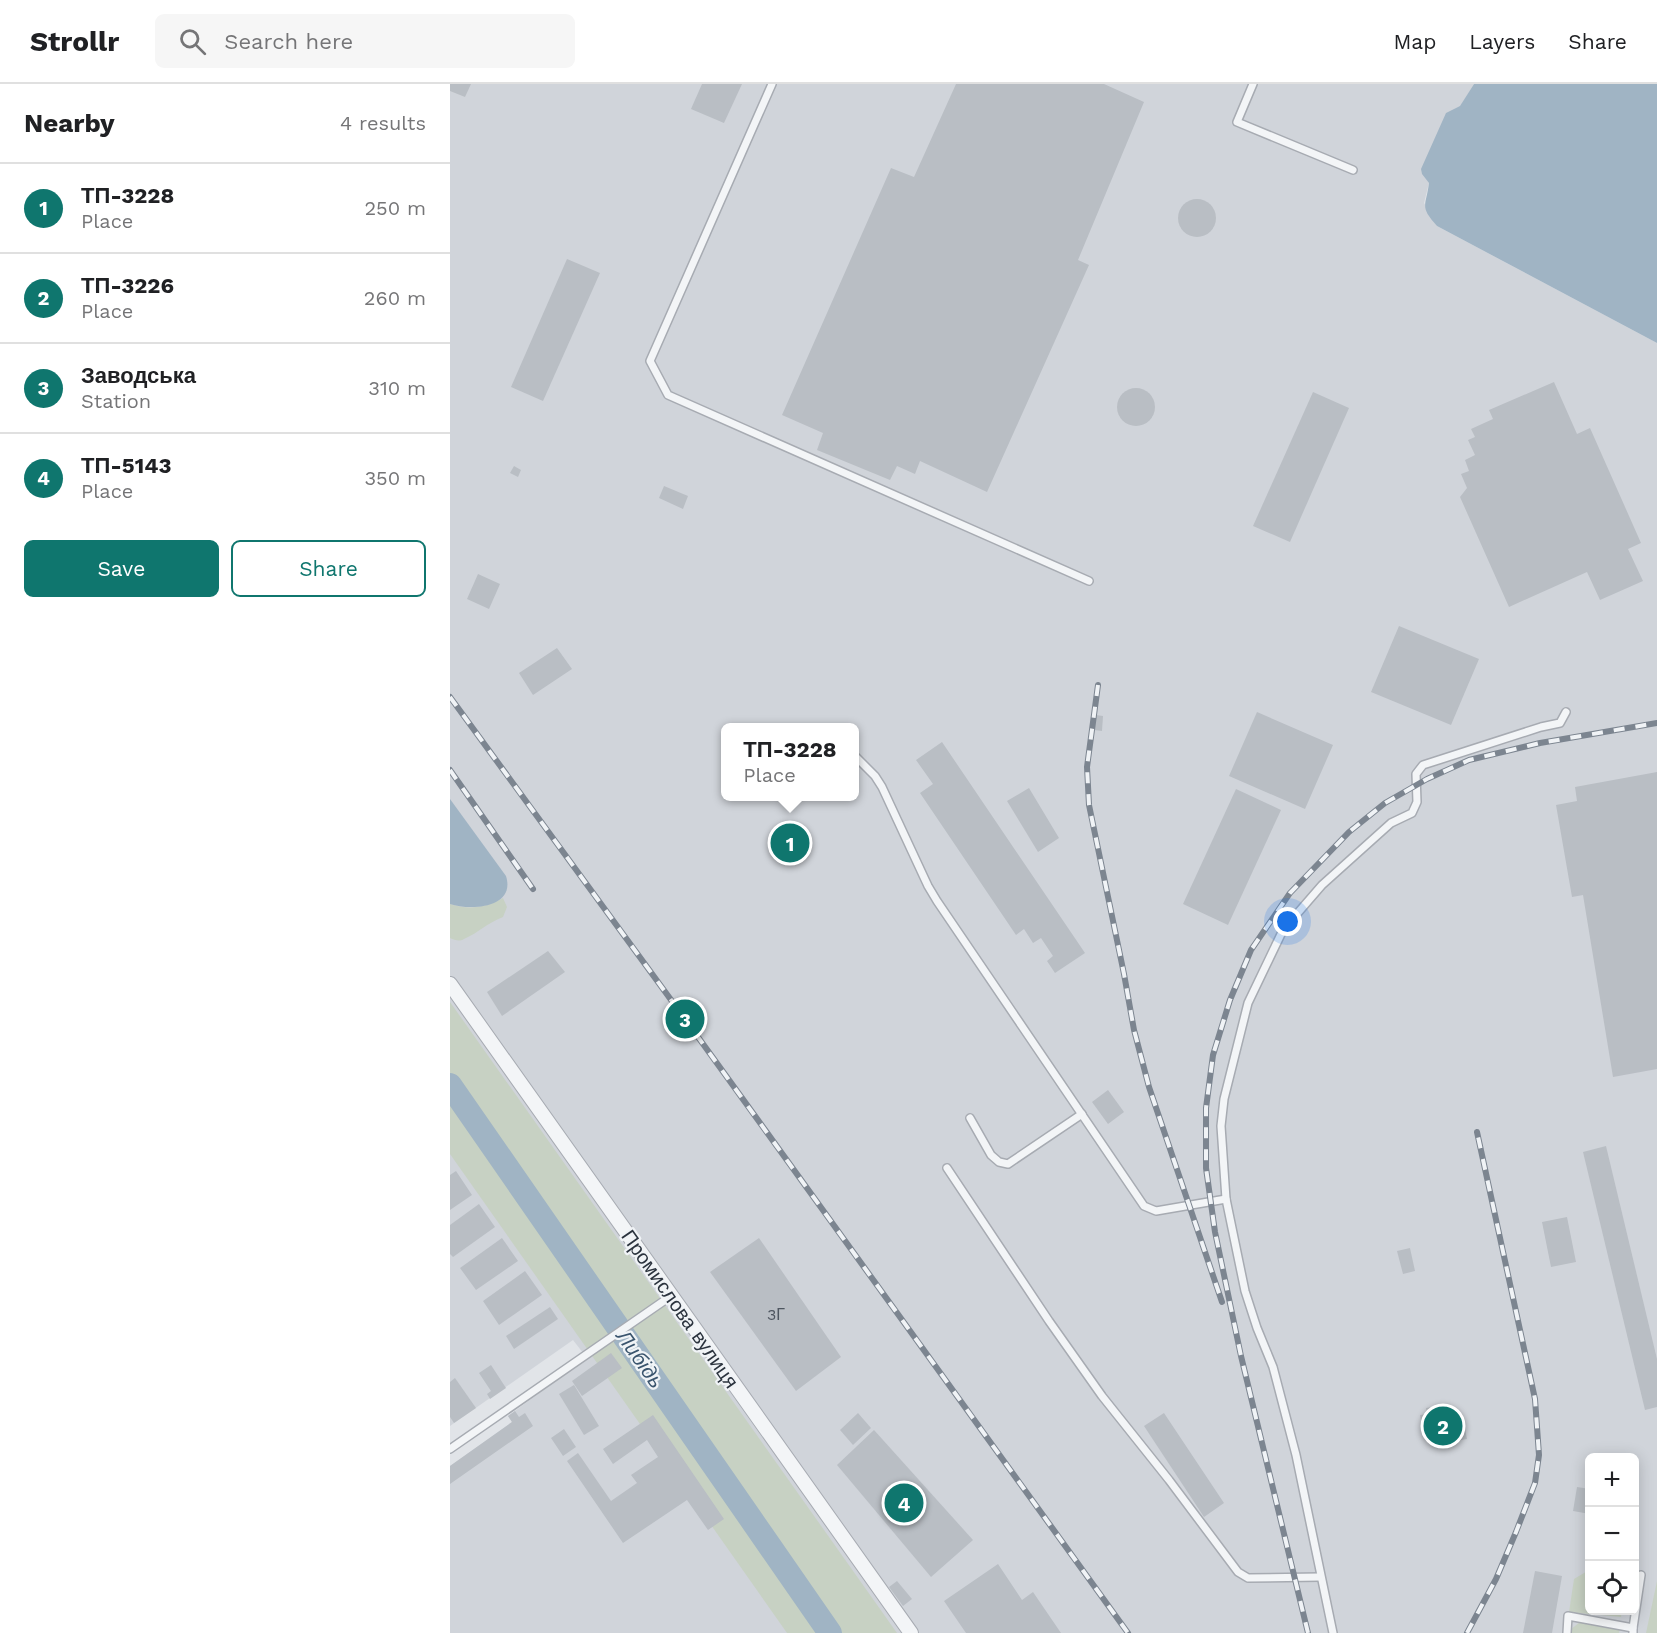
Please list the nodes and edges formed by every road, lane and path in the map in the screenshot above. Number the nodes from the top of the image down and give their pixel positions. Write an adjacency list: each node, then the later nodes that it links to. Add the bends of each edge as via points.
1 (771, 84): 4 (lane, via 650,361 668,395)
2 (1253, 84): 3 (lane, via 1237,122)
3 (1353, 170)
4 (1089, 580)
5 (1566, 712): 11 (lane, via 1560,723 1423,765 1416,774 1417,802 1412,813 1391,823 1322,885 1283,930 1248,1003 1224,1099 1221,1126)
6 (859, 760): 8 (lane, via 882,787 937,901)
7 (450, 984): 12 (street, Промислова вулиця)
8 (1082, 1114): 9 (lane, via 1008,1164 991,1155); 11 (lane, via 1149,1209)
9 (970, 1118)
10 (947, 1168): 15 (lane, via 1102,1396 1238,1572 1248,1578)
11 (1226, 1199): 15 (lane, via 1245,1292 1273,1367 1296,1455)
12 (671, 1296): 13 (lane); 17 (street, Промислова вулиця)
13 (450, 1449)
14 (1641, 1575): 16 (lane)
15 (1320, 1577): 18 (lane)
16 (1633, 1630): 19 (lane, via 1568,1616)
17 (911, 1633)
18 (1333, 1633)
19 (1567, 1633)

